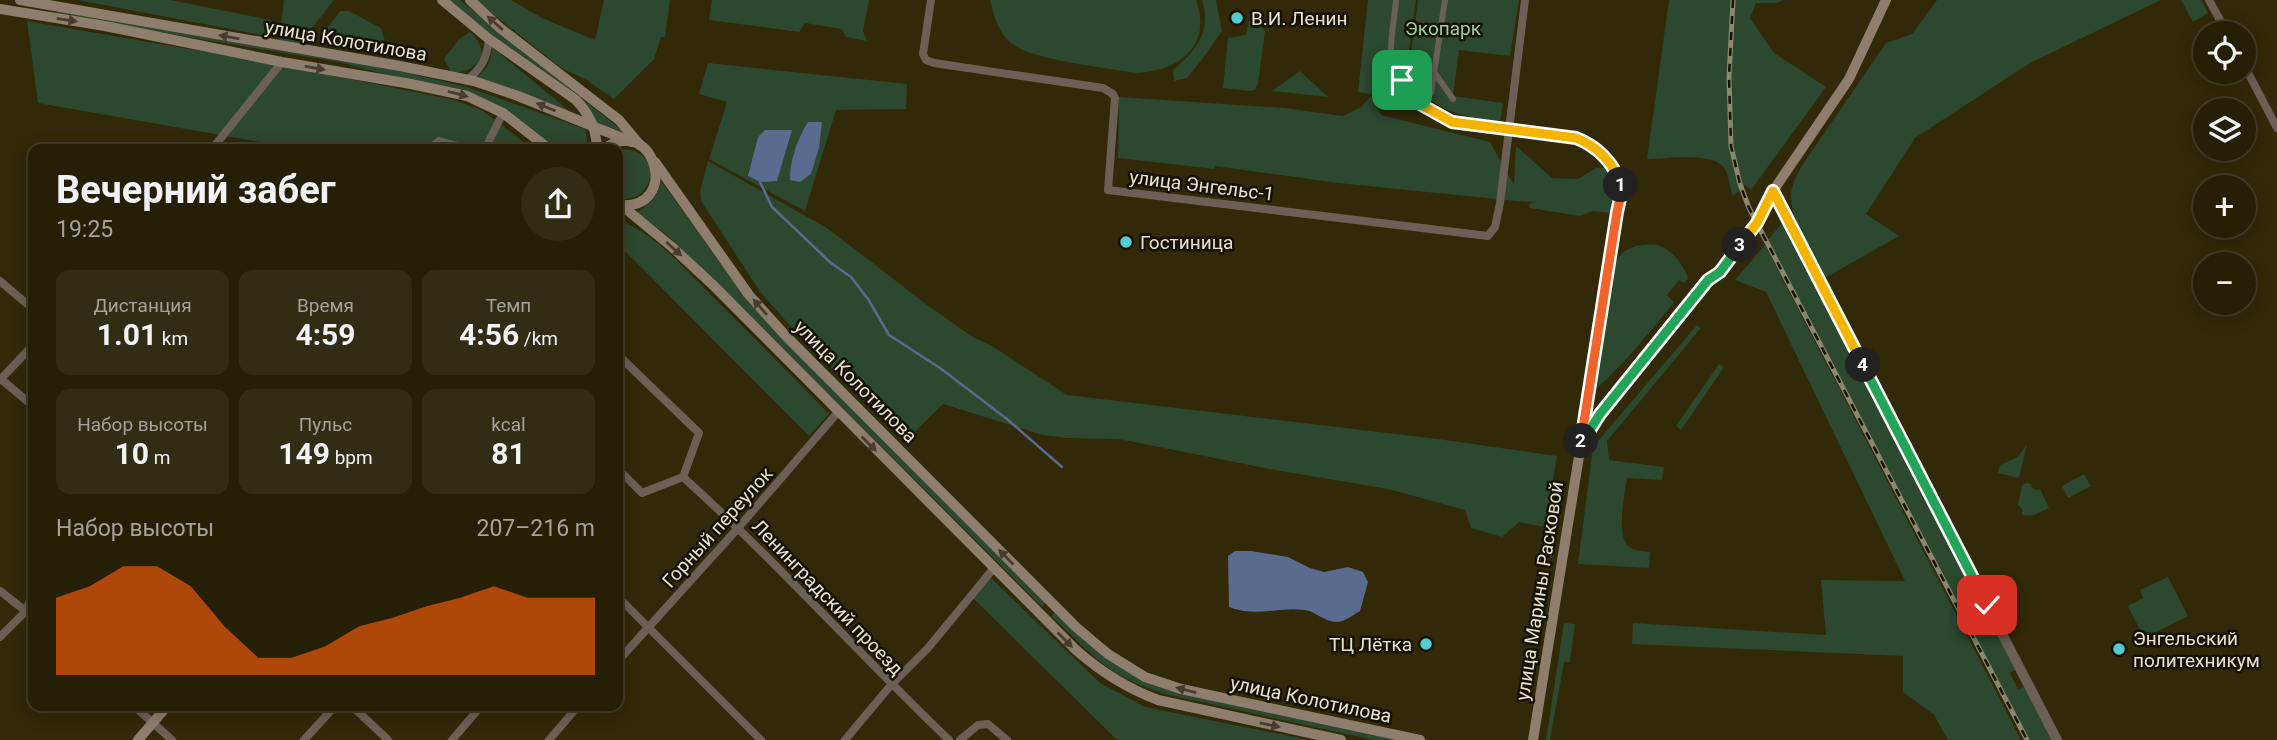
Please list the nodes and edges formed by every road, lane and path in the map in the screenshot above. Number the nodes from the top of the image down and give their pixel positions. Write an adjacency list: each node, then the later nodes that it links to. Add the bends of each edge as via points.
1 (20, 0): 10 (main road, улица Колотилова)
2 (442, 0): 13 (main road)
3 (470, 0): 29 (main road, one-way to 3, via 619,120)
4 (931, 0): 23 (street, улица Энгельс-1, via 926,60 1103,88 1113,94 1108,190 1489,236 1500,203)
5 (1396, 0): 19 (street, via 1391,52)
6 (1445, 0): 15 (street)
7 (1525, 0): 23 (street, улица Энгельс-1)
8 (1886, 0): 31 (main road, улица Марины Расковой, via 1849,79)
9 (2209, 0): 12 (street)
10 (45, 7): 11 (main road, улица Колотилова); 14 (main road, улица Колотилова, one-way to 14, via 105,26); 16 (main road, улица Колотилова, one-way to 10)
11 (0, 9)
12 (2220, 21)
13 (489, 39): 16 (street, via 485,62); 21 (main road, via 576,100)
14 (282, 62): 20 (main road, улица Колотилова, one-way to 20, via 443,90); 24 (street)
15 (1434, 72): 18 (street); 19 (street, via 1431,93)
16 (467, 80): 21 (main road, улица Колотилова, one-way to 16)
17 (2254, 84): 22 (street)
18 (1453, 99)
19 (1418, 103): 23 (street, via 1452,122)
20 (503, 113): 25 (street); 26 (main road, улица Колотилова)
21 (594, 126): 27 (main road); 29 (main road, улица Колотилова)
22 (2277, 128)
23 (1508, 131): 41 (street, via 1592,144 1618,177 1622,190)
24 (216, 144)
25 (488, 144)
26 (543, 144)
27 (596, 144)
28 (616, 144): 29 (main road)
29 (636, 144): 30 (main road, улица Колотилова)
30 (655, 162): 32 (main road, улица Колотилова, via 657,173 650,193 642,201); 48 (main road, улица Колотилова, one-way to 30, via 785,335 750,295)
31 (1773, 191): 41 (main road, улица Марины Расковой, via 1757,223 1720,272 1708,280); 77 (street)
32 (623, 205)
33 (623, 208): 40 (main road, улица Колотилова, one-way to 40, via 672,247)
34 (0, 281): 35 (street)
35 (28, 305)
36 (28, 350): 38 (street)
37 (623, 360): 43 (street, via 699,433)
38 (0, 380): 39 (street)
39 (28, 402)
40 (838, 412): 44 (street, Горный переулок); 45 (main road, улица Колотилова, one-way to 45)
41 (1581, 444): 76 (main road, улица Марины Расковой)
42 (623, 474): 43 (street, via 642,493)
43 (683, 477): 44 (street, Ленинградский проезд)
44 (739, 527): 52 (street, Горный переулок); 55 (street, Ленинградский проезд)
45 (993, 569): 51 (main road, улица Колотилова); 55 (street)
46 (0, 591): 50 (street)
47 (623, 602): 52 (street)
48 (1054, 605): 51 (main road); 75 (main road, улица Колотилова, one-way to 48, via 1181,689 1145,677 1108,654)
49 (28, 606): 50 (street)
50 (26, 611): 53 (street)
51 (1043, 618): 74 (main road, улица Колотилова, one-way to 74, via 1103,673 1135,692)
52 (648, 627): 54 (street, Горный переулок); 69 (street)
53 (0, 637)
54 (623, 655)
55 (891, 685): 70 (street); 71 (street, Ленинградский проезд)
56 (140, 711): 62 (street)
57 (163, 711): 62 (main road)
58 (331, 711): 65 (street)
59 (357, 711): 66 (street)
60 (477, 711): 67 (street)
61 (574, 711): 68 (street)
62 (153, 723): 63 (main road); 64 (street)
63 (138, 740)
64 (172, 740)
65 (304, 740)
66 (388, 740)
67 (452, 740)
68 (549, 740)
69 (761, 740)
70 (845, 740)
71 (949, 740)
72 (960, 740): 73 (street, via 978,724 988,724)
73 (1007, 740)
74 (1341, 740)
75 (1420, 740)
76 (1533, 740)
77 (2057, 740)

